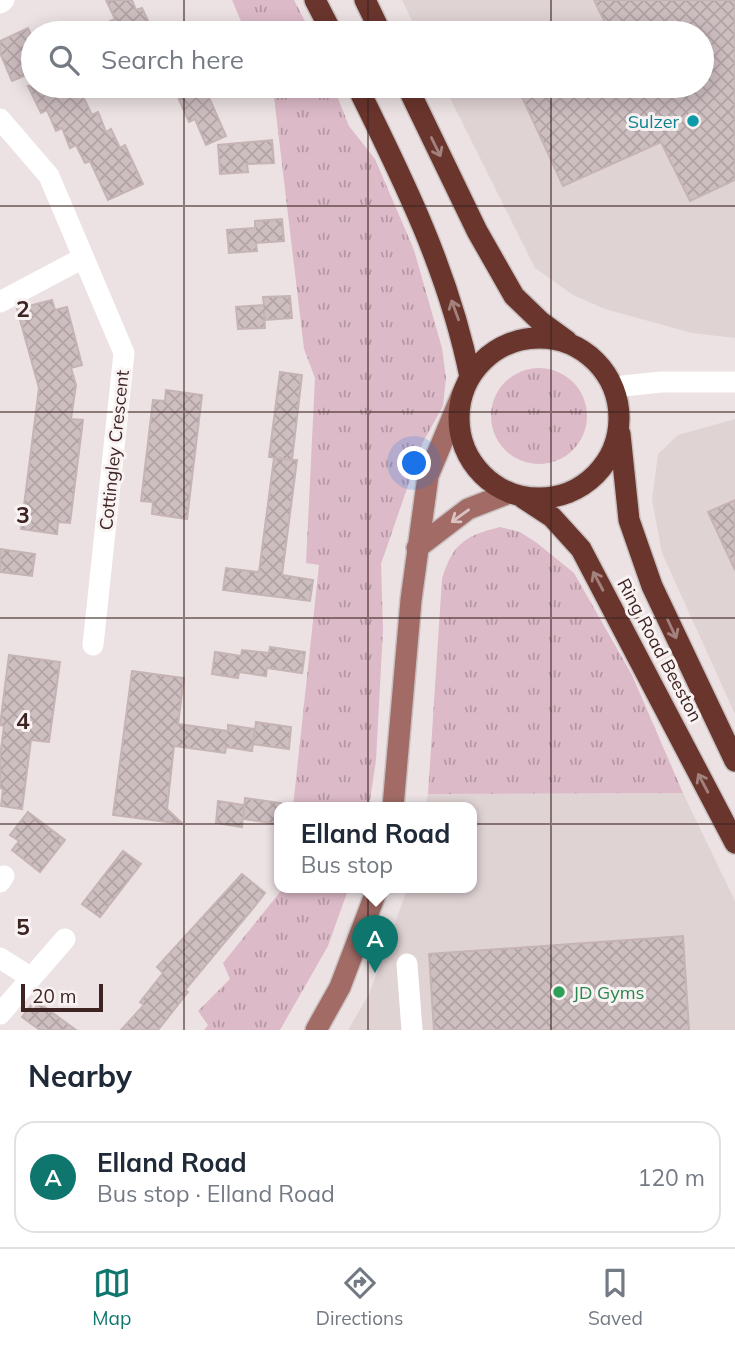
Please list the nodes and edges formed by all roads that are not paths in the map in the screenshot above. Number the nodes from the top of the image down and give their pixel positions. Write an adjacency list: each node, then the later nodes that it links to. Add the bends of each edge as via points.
1 (315, 0): 3 (highway)
2 (365, 0): 4 (highway)
3 (326, 21)
4 (375, 21)
5 (363, 98): 12 (highway, one-way to 5, via 459,320 412,196)
6 (413, 98): 10 (highway, one-way to 10, via 514,296)
7 (0, 119): 8 (street, Cottingley Crescent, via 49,176)
8 (83, 258): 9 (street); 17 (street, Cottingley Crescent, via 124,353)
9 (0, 302)
10 (573, 346): 12 (highway, via 554,339 514,342 496,351); 13 (highway, via 604,369)
11 (735, 382): 13 (street)
12 (467, 385): 15 (highway, via 458,415 461,439 471,462 489,481); 16 (main road, via 428,476)
13 (614, 387): 14 (highway)
14 (619, 429): 15 (highway, via 607,461 592,479 571,492 548,498); 18 (highway, Ring Road Beeston, one-way to 18, via 629,520 652,586)
15 (515, 495): 16 (main road, one-way to 16, via 468,509); 20 (highway, Ring Road Beeston, one-way to 15, via 581,549 552,517)
16 (417, 548): 19 (main road)
17 (93, 645)
18 (735, 761)
19 (393, 802)
20 (735, 843)
21 (376, 893): 27 (main road, via 340,987)
22 (65, 939): 25 (street)
23 (0, 958): 25 (street)
24 (407, 964): 28 (street)
25 (30, 977): 26 (street)
26 (0, 1014)
27 (316, 1030)
28 (412, 1030)

